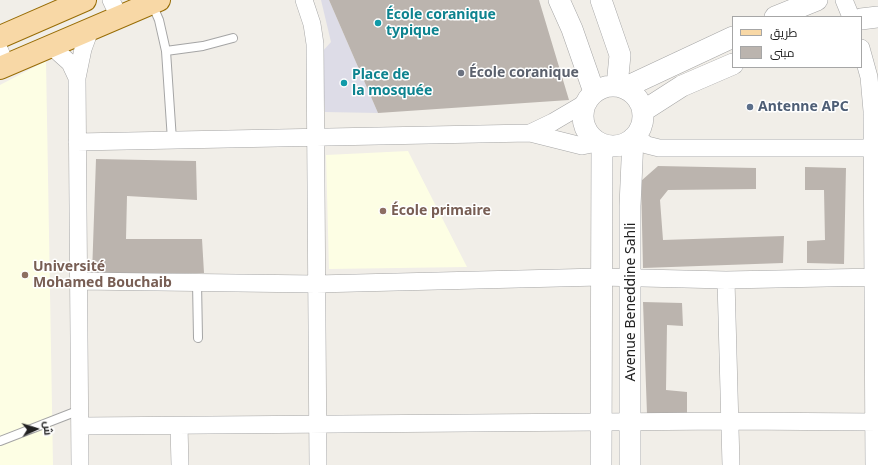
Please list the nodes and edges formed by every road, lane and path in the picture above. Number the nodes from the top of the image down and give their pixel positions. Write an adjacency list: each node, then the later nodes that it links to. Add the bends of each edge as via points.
1 (85, 0): 14 (main road)
2 (304, 0): 27 (street, via 314,39)
3 (559, 0): 24 (street, via 572,29)
4 (601, 0): 23 (street, via 620,55)
5 (817, 0): 9 (street)
6 (844, 0): 10 (street)
7 (156, 1): 8 (main road); 18 (lane)
8 (115, 9): 13 (main road)
9 (777, 16)
10 (851, 16)
11 (878, 17): 12 (street)
12 (862, 19)
13 (90, 30): 17 (main road); 22 (street)
14 (0, 37)
15 (732, 37): 23 (street)
16 (233, 38): 18 (lane, via 203,46)
17 (51, 46): 20 (main road); 22 (street, via 64,57)
18 (166, 51): 29 (lane)
19 (862, 53): 32 (street, via 871,94)
20 (2, 62)
21 (732, 64): 25 (street, via 682,86)
22 (77, 78): 30 (street)
23 (620, 87): 24 (street, via 605,87); 25 (street, via 636,97)
24 (590, 97): 26 (street, via 553,122); 31 (street, via 584,108 584,123 586,130)
25 (643, 111): 28 (street, via 642,124)
26 (530, 133): 27 (street); 31 (street, via 582,146)
27 (315, 137): 29 (street); 39 (street)
28 (634, 137): 31 (street, via 615,146); 32 (street, via 647,145 659,148); 35 (street, Avenue Beneddine Sahli)
29 (172, 140): 30 (street)
30 (77, 142): 37 (street)
31 (599, 142): 33 (street)
32 (875, 148): 34 (street)
33 (600, 277): 35 (street); 39 (street); 44 (street)
34 (875, 277): 36 (street); 43 (street)
35 (631, 278): 36 (street); 45 (street, Avenue Beneddine Sahli)
36 (726, 280): 42 (street)
37 (78, 281): 38 (street); 41 (street)
38 (197, 282): 39 (street); 40 (lane)
39 (316, 284): 46 (street)
40 (198, 338)
41 (80, 418): 47 (street); 48 (lane); 49 (street)
42 (730, 421): 43 (street); 45 (street); 54 (street)
43 (876, 422): 55 (street)
44 (601, 423): 45 (street); 46 (street); 52 (street)
45 (630, 423): 53 (street, Avenue Beneddine Sahli)
46 (317, 425): 47 (street); 51 (street)
47 (179, 426): 50 (street)
48 (0, 441)
49 (80, 465)
50 (180, 465)
51 (318, 465)
52 (601, 465)
53 (630, 465)
54 (731, 465)
55 (874, 465)

